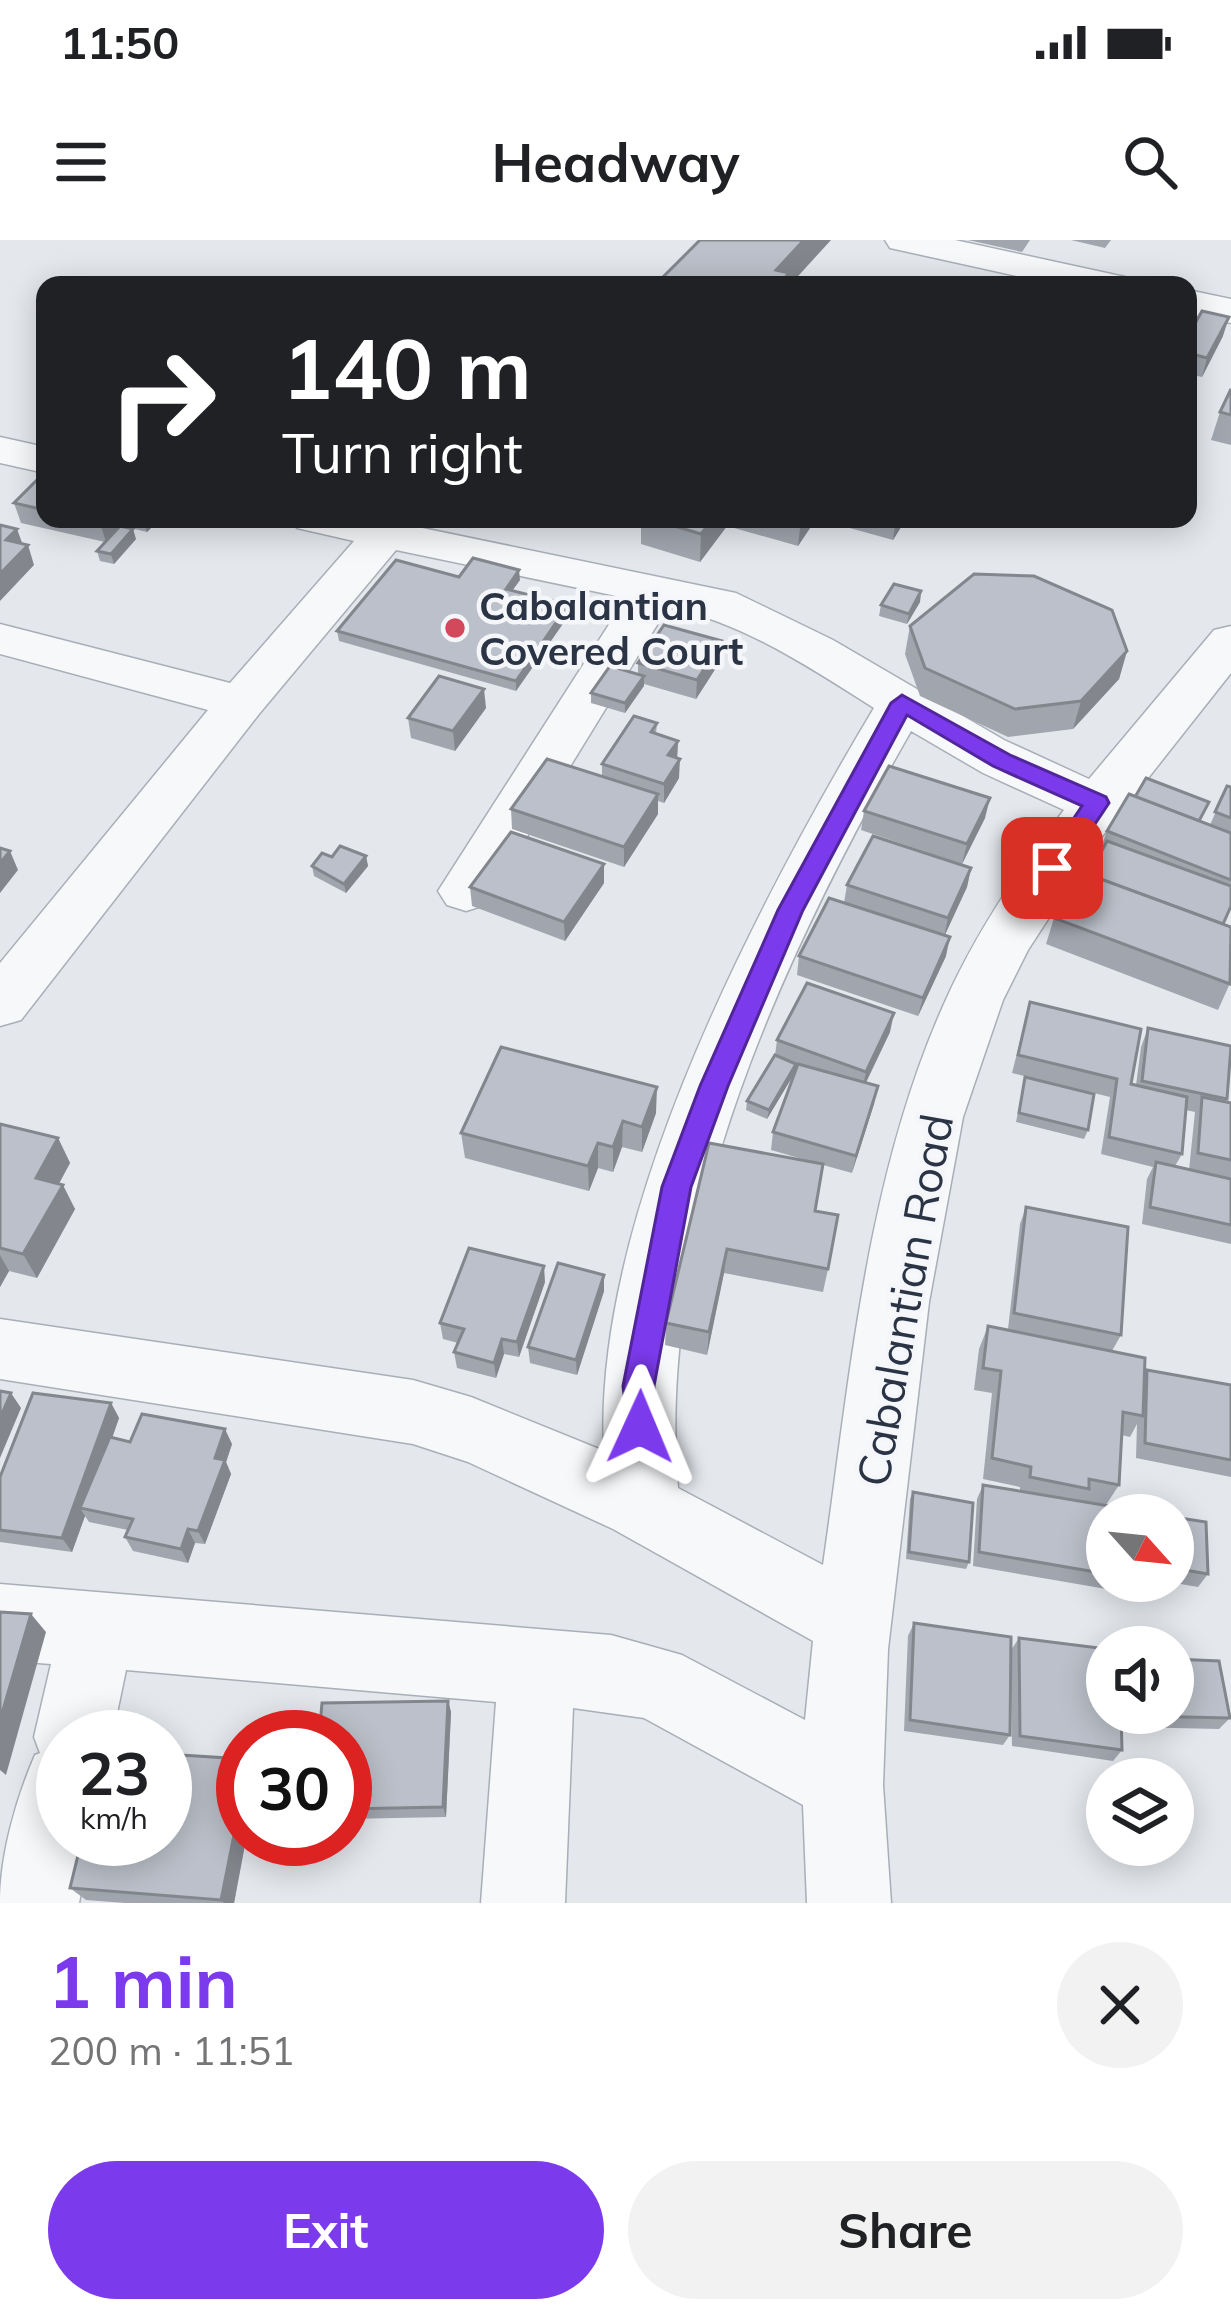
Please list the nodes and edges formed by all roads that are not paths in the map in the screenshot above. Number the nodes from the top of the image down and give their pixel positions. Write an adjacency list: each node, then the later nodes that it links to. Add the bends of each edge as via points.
1 (903, 240): 2 (street)
2 (1069, 276)
3 (1197, 304): 4 (street)
4 (1231, 311)
5 (0, 450): 6 (street)
6 (36, 458)
7 (353, 528): 8 (street)
8 (384, 535): 9 (street); 12 (street)
9 (656, 588): 13 (street, via 772,624); 15 (street)
10 (0, 639): 12 (street)
11 (1231, 641): 14 (street, Cabalantian Road)
12 (241, 702): 16 (street)
13 (902, 703): 14 (street); 18 (street, via 791,910 676,1187 639,1386)
14 (1097, 803): 20 (street, Cabalantian Road, via 1001,946 950,1058 893,1316)
15 (466, 891)
16 (0, 1004)
17 (0, 1349): 18 (street, via 413,1412 488,1435)
18 (644, 1510): 20 (street)
19 (0, 1622): 21 (street)
20 (854, 1623): 24 (street, Cabalantian Road)
21 (96, 1631): 22 (street); 23 (street)
22 (537, 1668): 24 (street, via 655,1682); 27 (street)
23 (79, 1710)
24 (843, 1783): 28 (street, Cabalantian Road)
25 (45, 1866): 26 (street)
26 (37, 1903)
27 (523, 1903)
28 (849, 1903)

